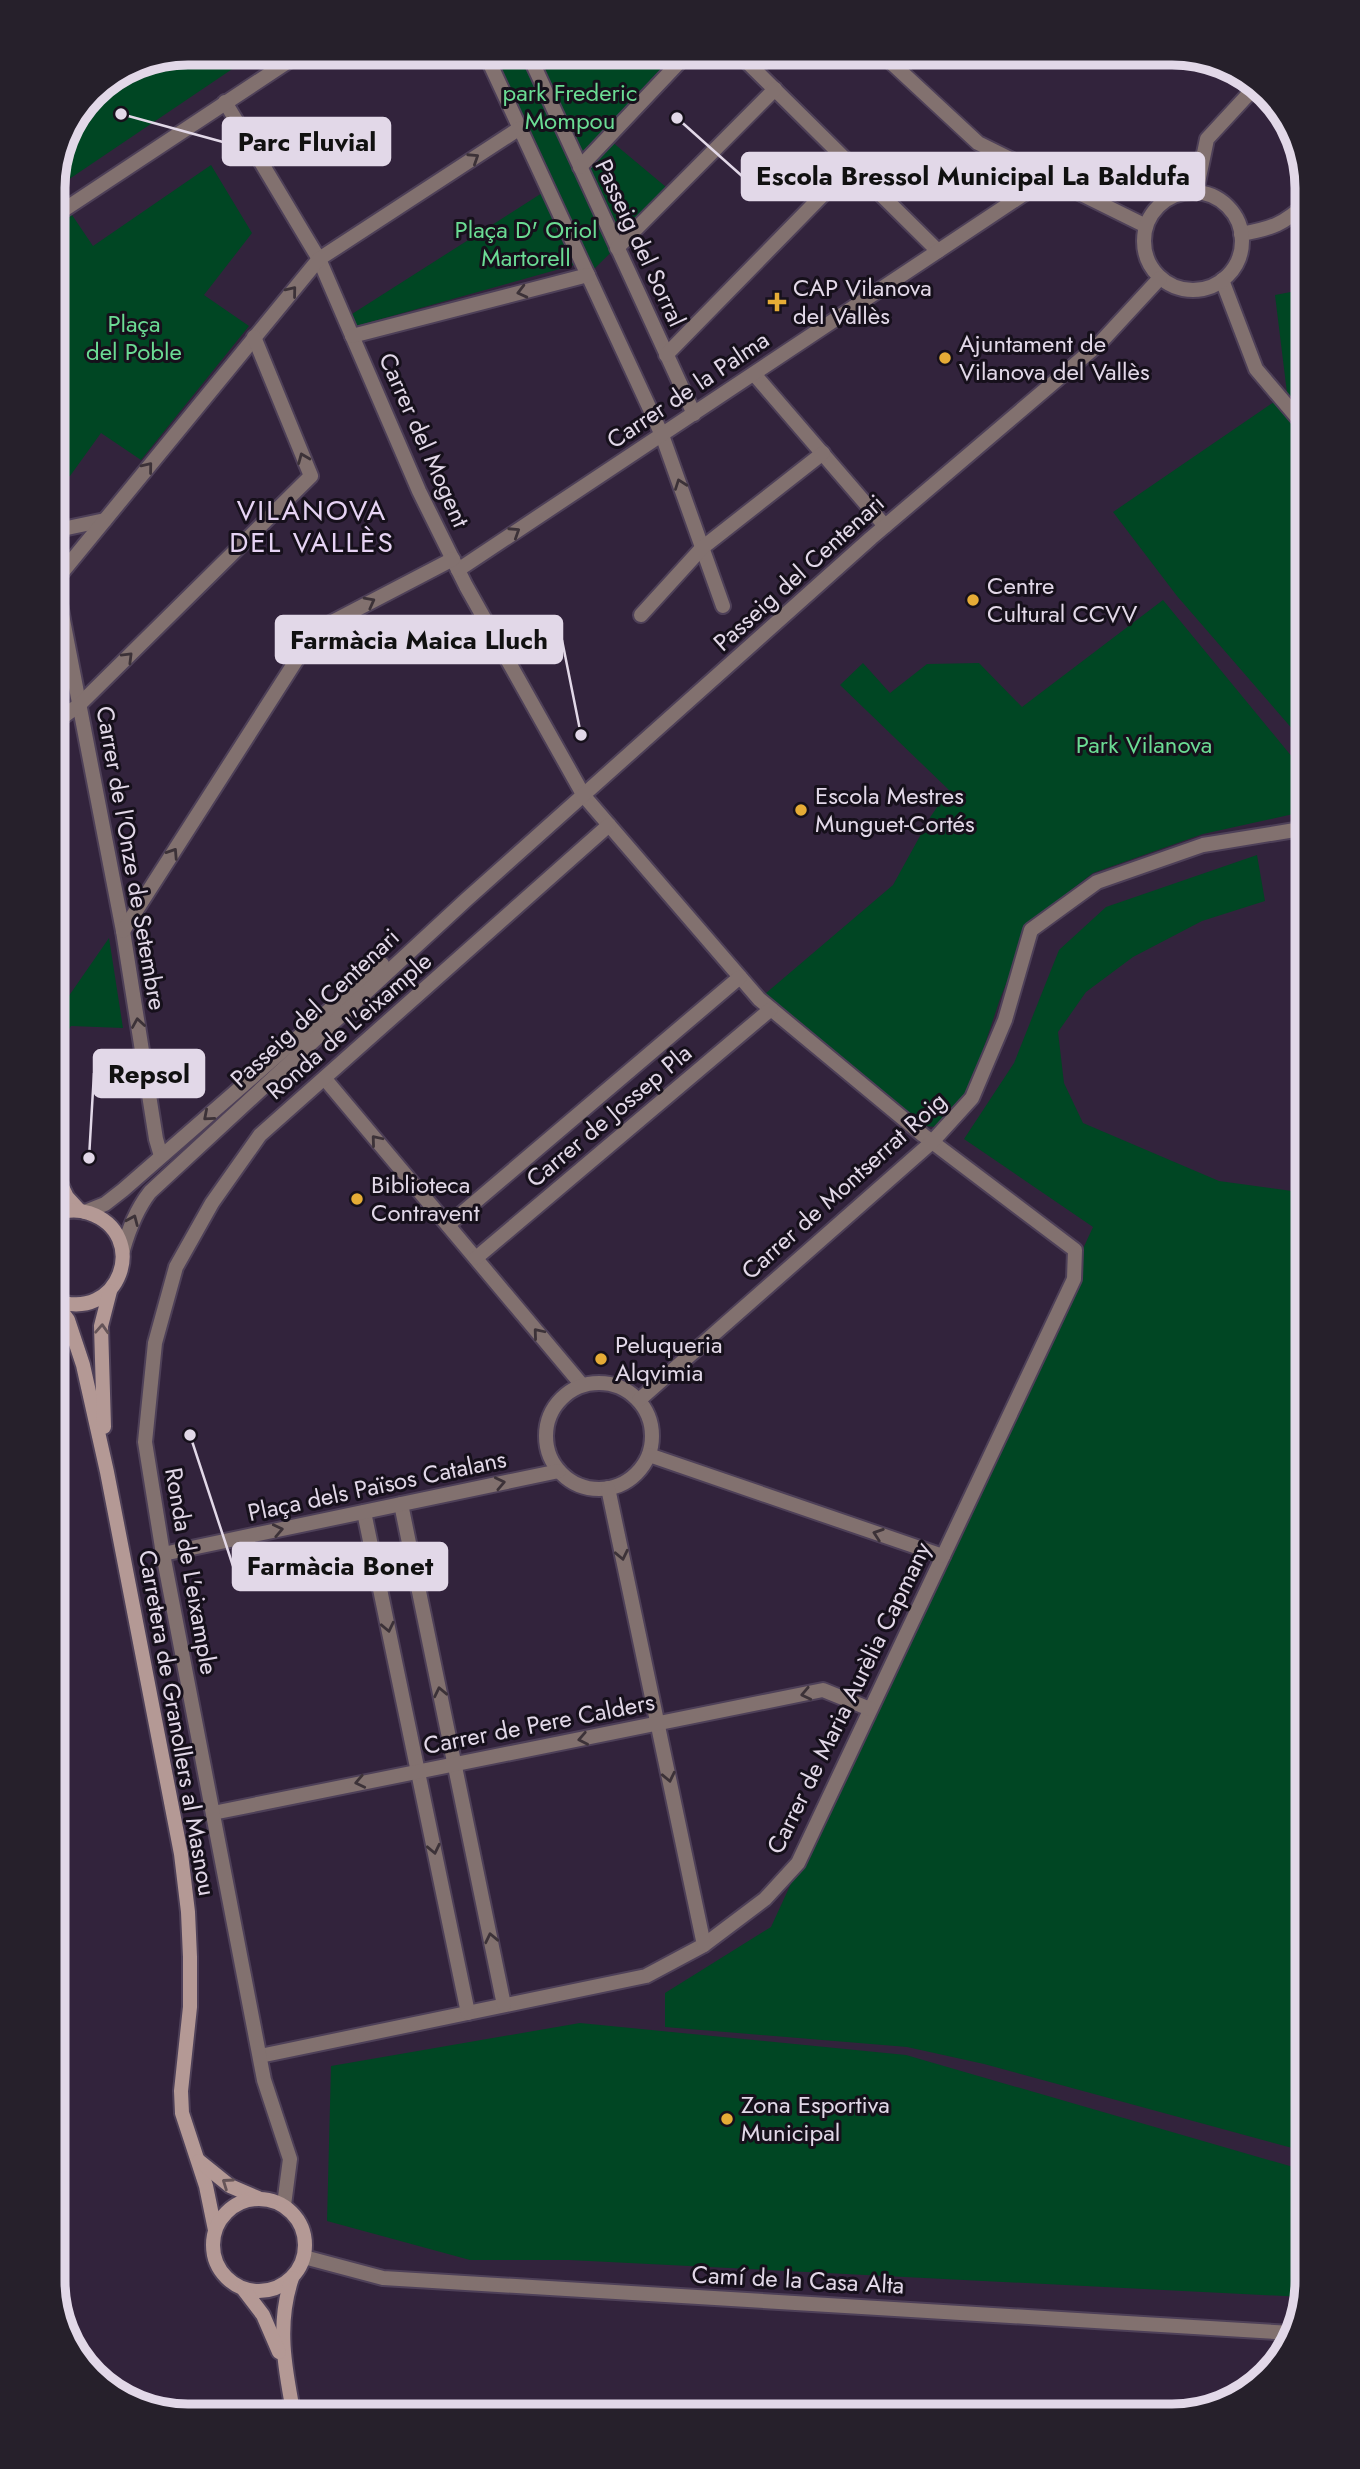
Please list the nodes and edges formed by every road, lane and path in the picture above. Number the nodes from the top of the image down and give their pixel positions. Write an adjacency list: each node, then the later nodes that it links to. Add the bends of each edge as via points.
1 (281, 65): 9 (street)
2 (491, 65): 10 (street)
3 (533, 65): 12 (street, Passeig del Sorral)
4 (677, 65): 12 (street)
5 (750, 65): 7 (street)
6 (894, 65): 13 (street, via 978,143)
7 (775, 89): 11 (street); 19 (street)
8 (1249, 92): 14 (street, via 1207,139)
9 (225, 102): 15 (street); 21 (street, Carrer del Mogent)
10 (520, 128): 21 (street, one-way to 10); 22 (street)
11 (852, 165): 20 (street); 27 (street)
12 (580, 167): 19 (street, Passeig del Sorral)
13 (1048, 178): 17 (street); 20 (street, Carrer de la Palma)
14 (1196, 192): 17 (street, via 1164,201); 18 (street, via 1225,204 1236,217)
15 (65, 209)
16 (1295, 213): 18 (street, via 1271,229)
17 (1146, 226): 23 (street, via 1147,258)
18 (1241, 234): 24 (street, via 1235,265)
19 (617, 248): 27 (street, Passeig del Sorral)
20 (938, 251): 28 (street, Carrer de la Palma)
21 (319, 258): 25 (street, Carrer del Mogent); 26 (street, one-way to 21)
22 (588, 275): 25 (street, one-way to 25); 31 (street)
23 (1160, 278): 24 (street, via 1192,290); 34 (street, Passeig del Centenari, via 1100,343)
24 (1222, 280): 30 (street, via 1256,369)
25 (352, 335): 38 (street, Carrer del Mogent)
26 (254, 337): 33 (street, one-way to 26); 42 (street, one-way to 26, via 311,476)
27 (666, 355): 29 (street, Passeig del Sorral)
28 (754, 374): 29 (street, Carrer de la Palma); 32 (street)
29 (694, 414): 31 (street, Carrer de la Palma)
30 (1295, 415)
31 (662, 435): 36 (street, one-way to 31); 38 (street, Carrer de la Palma, one-way to 31)
32 (822, 453): 34 (street); 36 (street)
33 (105, 520): 35 (street); 37 (street)
34 (885, 526): 44 (street, Passeig del Centenari)
35 (65, 528)
36 (702, 548): 39 (street); 40 (street)
37 (65, 562)
38 (455, 564): 44 (street, Carrer del Mogent); 48 (street, Carrer de la Palma, one-way to 38, via 315,631)
39 (723, 606)
40 (641, 615)
41 (65, 632): 42 (street, Carrer de l'Onze de Setembre)
42 (79, 705): 43 (street); 48 (street, Carrer de l'Onze de Setembre)
43 (65, 715)
44 (584, 796): 45 (street, Carrer del Mogent); 47 (street, Passeig del Centenari)
45 (609, 825): 49 (street, Carrer del Mogent); 51 (street, Ronda de L'eixample)
46 (1295, 830): 52 (street, Carrer de Montserrat Roig, via 1203,845 1097,882 1031,930 1005,1020 972,1098)
47 (467, 900): 53 (street, Passeig del Centenari, one-way to 53, via 385,962); 58 (street, Passeig del Centenari, one-way to 47, via 150,1192)
48 (123, 931): 53 (street, Carrer de l'Onze de Setembre, one-way to 48)
49 (740, 977): 50 (street, Carrer del Mogent); 57 (street, Carrer de Jossep Pla)
50 (771, 1009): 52 (street, Carrer del Mogent); 60 (street, Carrer de Jossep Pla)
51 (325, 1079): 57 (street, one-way to 51); 72 (street, Ronda de L'eixample, via 260,1135 212,1203 176,1267 155,1343 145,1442)
52 (932, 1142): 59 (street, Carrer del Mogent); 65 (street, Carrer de Montserrat Roig)
53 (161, 1156): 56 (street, Passeig del Centenari, via 105,1204)
54 (65, 1193): 56 (main road)
55 (65, 1211): 56 (main road)
56 (82, 1211): 58 (main road, via 106,1222)
57 (448, 1225): 60 (street)
58 (122, 1250): 61 (main road, Carretera de Granollers al Masnou, via 121,1272)
59 (1075, 1250): 73 (street, Carrer de Maria Aurèlia Capmany, via 1074,1279)
60 (476, 1258): 64 (street, one-way to 60)
61 (110, 1291): 62 (main road, via 92,1303); 67 (main road, Carretera de Granollers al Masnou, one-way to 61, via 101,1326)
62 (65, 1305)
63 (65, 1316): 67 (main road, Carretera de Granollers al Masnou, via 77,1343)
64 (582, 1385): 65 (street, via 607,1383 625,1389); 68 (street, via 553,1408 545,1429 545,1442)
65 (639, 1401): 66 (street, via 649,1416)
66 (649, 1455): 69 (street, via 628,1481); 73 (street, one-way to 66)
67 (104, 1460): 83 (main road, Carretera de Granollers al Masnou, via 181,1854 190,1957 182,2102)
68 (559, 1471): 69 (street, via 581,1487); 70 (street, Plaça dels Països Catalans, one-way to 68)
69 (608, 1488): 75 (street, one-way to 75)
70 (401, 1504): 71 (street, Plaça dels Països Catalans); 76 (street, one-way to 70)
71 (364, 1512): 72 (street, Plaça dels Països Catalans, one-way to 71); 77 (street, one-way to 77)
72 (163, 1554): 78 (street, Ronda de L'eixample)
73 (943, 1556): 74 (street, Carrer de Maria Aurèlia Capmany)
74 (870, 1709): 75 (street, Carrer de Pere Calders, one-way to 75, via 823,1690); 79 (street, Carrer de Maria Aurèlia Capmany, via 798,1863 765,1899)
75 (658, 1724): 76 (street, Carrer de Pere Calders, one-way to 76); 79 (street, one-way to 79)
76 (454, 1763): 77 (street, Carrer de Pere Calders); 80 (street, one-way to 76)
77 (418, 1770): 78 (street, Carrer de Pere Calders, one-way to 78); 81 (street, one-way to 81)
78 (213, 1813): 82 (street, Ronda de L'eixample)
79 (704, 1945): 80 (street, Carrer de Maria Aurèlia Capmany, via 646,1976)
80 (504, 2005): 81 (street, Carrer de Maria Aurèlia Capmany)
81 (468, 2013): 82 (street, Carrer de Maria Aurèlia Capmany)
82 (260, 2056): 85 (street, Ronda de L'eixample, via 289,2159)
83 (199, 2161): 84 (main road, one-way to 83, via 230,2186); 86 (main road, Carretera de Granollers al Masnou)
84 (259, 2199): 85 (main road); 86 (main road, via 234,2206)
85 (284, 2205): 87 (main road, via 302,2225)
86 (215, 2230): 89 (main road, via 217,2266 226,2279)
87 (304, 2257): 88 (main road); 90 (street, Camí de la Casa Alta, via 383,2278)
88 (292, 2278): 89 (main road, via 274,2289); 91 (main road, via 284,2304)
89 (244, 2290): 91 (main road, via 263,2315)
90 (1284, 2333)
91 (283, 2361): 92 (main road)
92 (292, 2404)

